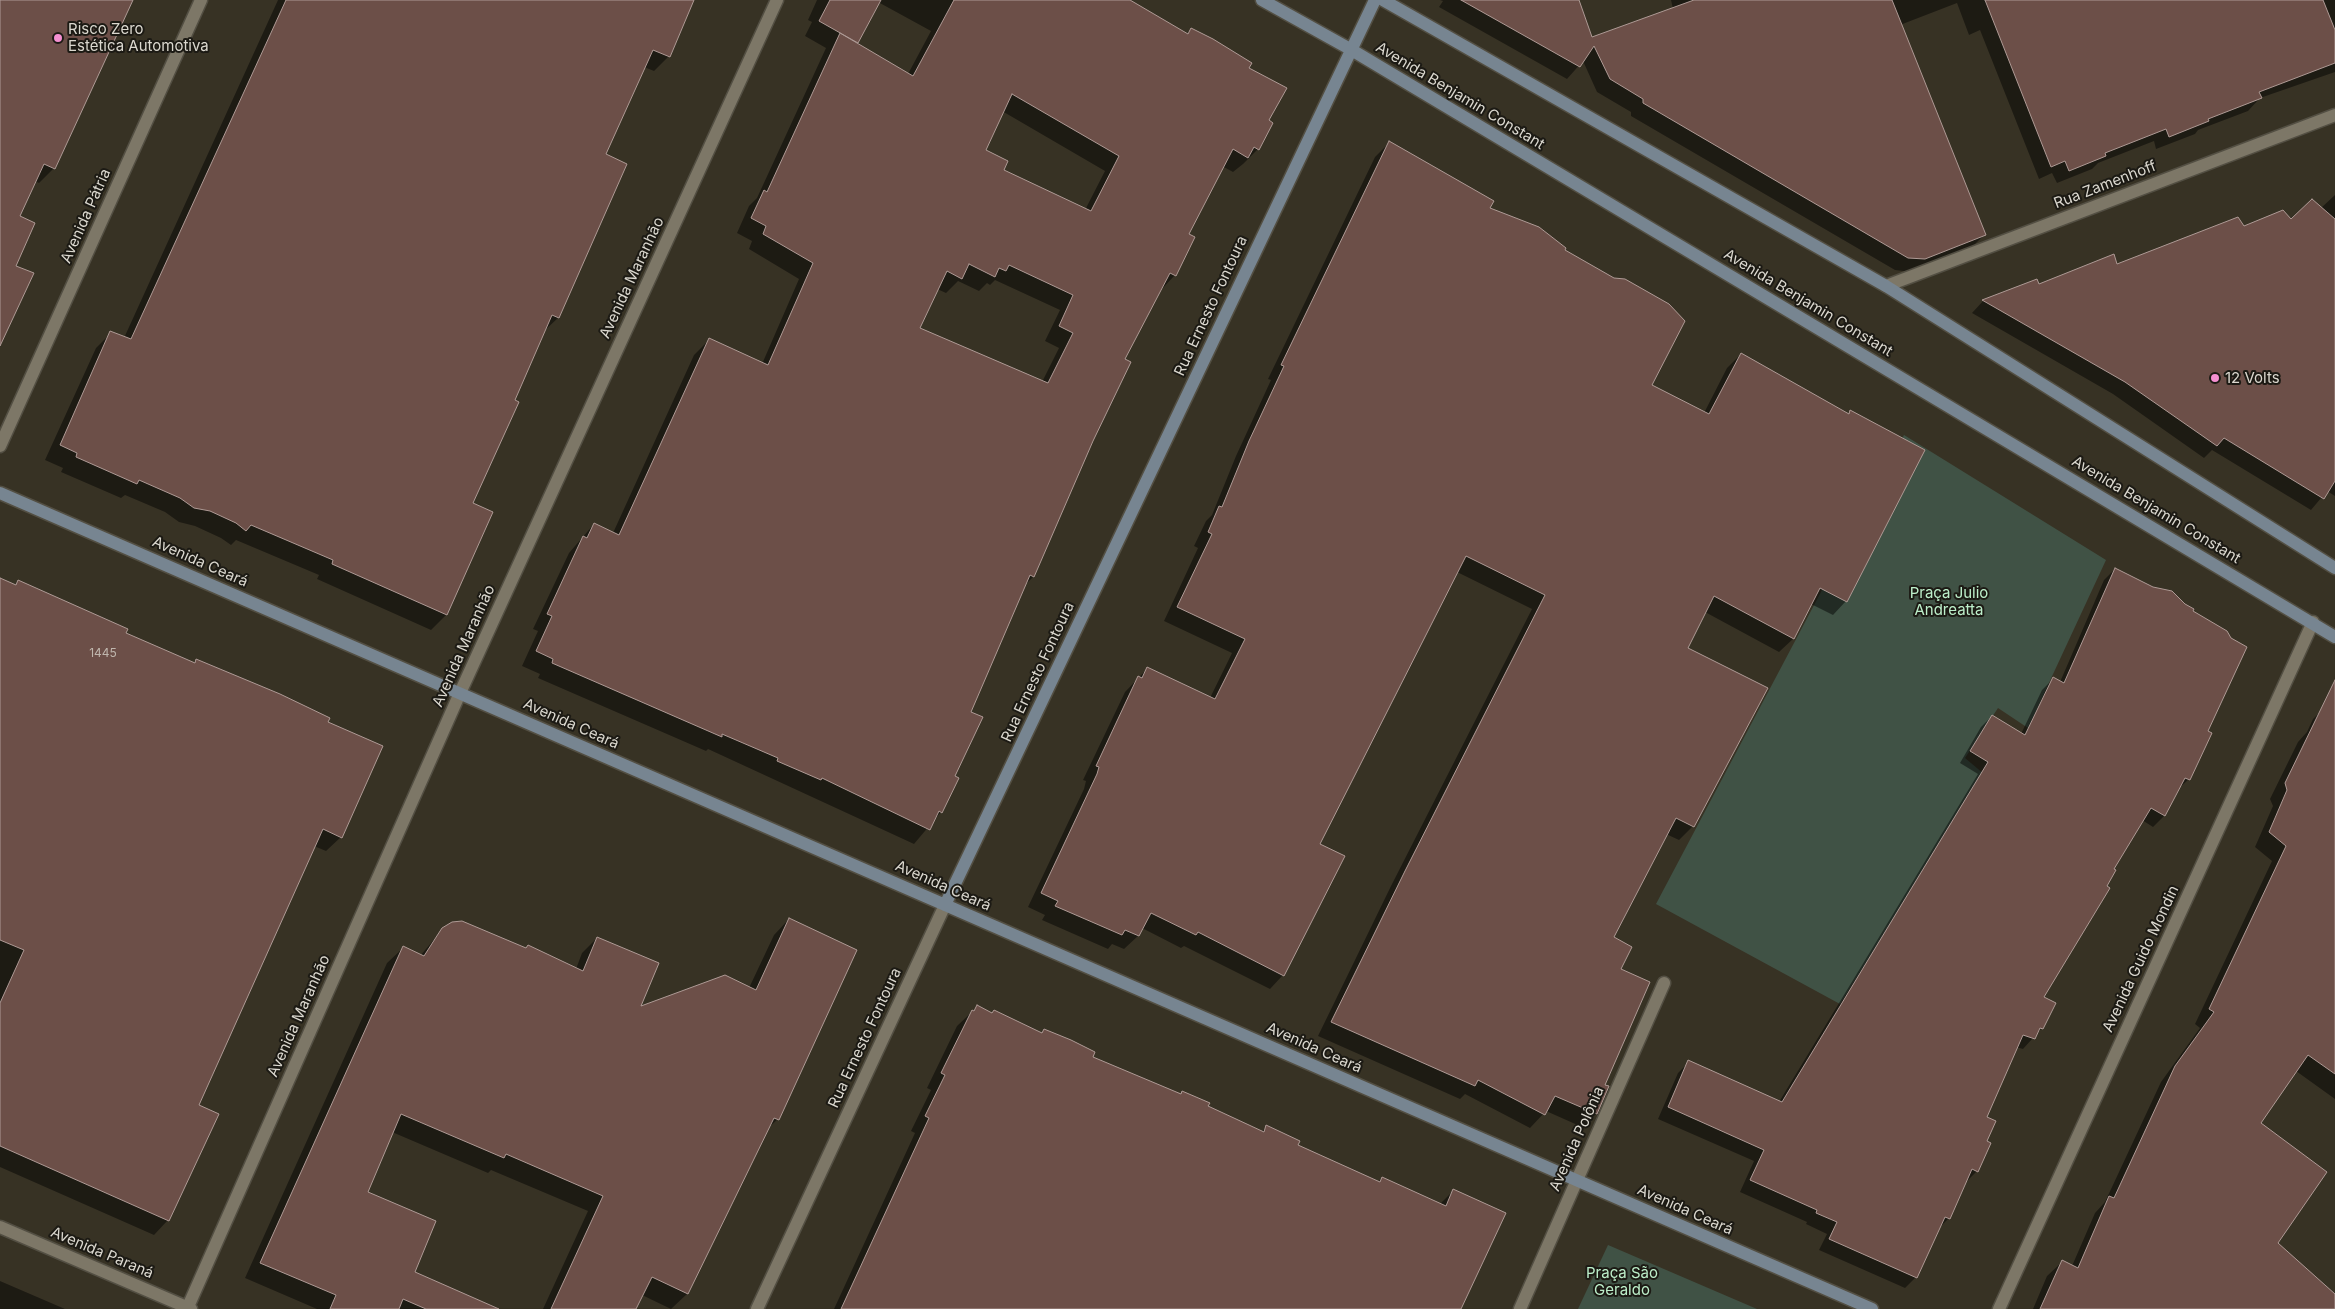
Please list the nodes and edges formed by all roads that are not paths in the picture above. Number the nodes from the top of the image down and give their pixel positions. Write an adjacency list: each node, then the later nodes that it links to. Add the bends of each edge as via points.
1 (201, 0): 9 (street, Avenida Pátria)
2 (777, 0): 14 (street, Avenida Maranhão)
3 (1262, 0): 6 (street, Avenida Benjamin Constant)
4 (1374, 0): 6 (street, Rua Ernesto Fontoura)
5 (1383, 0): 8 (street)
6 (1350, 49): 12 (street, Avenida Benjamin Constant); 15 (street, Rua Ernesto Fontoura)
7 (2335, 115): 8 (street, Rua Zamenhoff)
8 (1886, 286): 11 (street)
9 (0, 446)
10 (0, 493): 14 (street, Avenida Ceará)
11 (2335, 568)
12 (2313, 622): 13 (street, Avenida Benjamin Constant); 23 (street, Avenida Guido Mondin)
13 (2335, 637)
14 (460, 694): 15 (street, Avenida Ceará); 19 (street, Avenida Maranhão)
15 (945, 905): 17 (street, Avenida Ceará); 20 (street, Rua Ernesto Fontoura)
16 (1664, 983): 17 (street, Avenida Polônia)
17 (1577, 1180): 21 (street, Avenida Polônia); 22 (street, Avenida Ceará)
18 (0, 1227): 19 (street, Avenida Paraná)
19 (188, 1308)
20 (757, 1309)
21 (1520, 1309)
22 (1872, 1309)
23 (2000, 1309)

